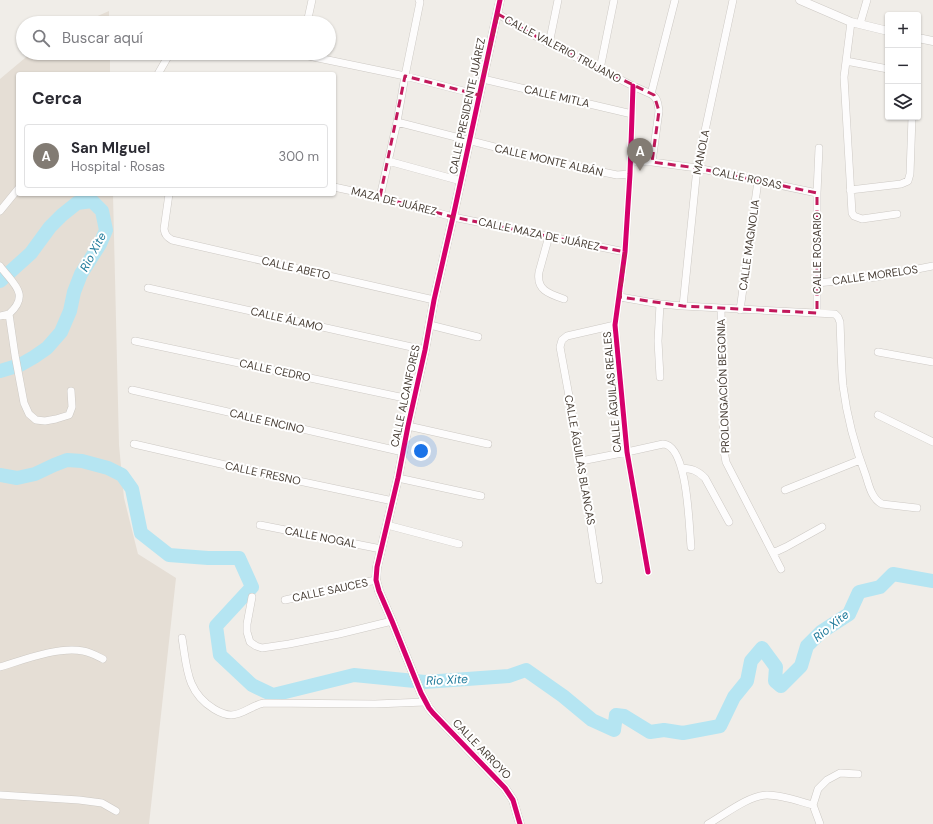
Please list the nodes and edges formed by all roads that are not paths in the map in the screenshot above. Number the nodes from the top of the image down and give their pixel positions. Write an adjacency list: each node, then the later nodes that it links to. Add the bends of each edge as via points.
1 (312, 0): 11 (street)
2 (419, 0): 24 (street)
3 (500, 0): 10 (street, CALLE PRESIDENTE JUÁREZ)
4 (558, 0): 17 (street)
5 (614, 0): 22 (street)
6 (675, 0): 27 (street)
7 (733, 0): 37 (street, MANOLA)
8 (800, 0): 12 (street)
9 (867, 0): 13 (street)
10 (498, 14): 17 (street, CALLE VALERIO TRUJANO); 25 (street, CALLE PRESIDENTE JUÁREZ)
11 (309, 16)
12 (851, 22): 13 (street); 20 (street)
13 (860, 24): 14 (street)
14 (885, 30)
15 (921, 39): 16 (street)
16 (933, 41)
17 (549, 44): 22 (street, CALLE VALERIO TRUJANO)
18 (166, 60): 23 (street)
19 (331, 60): 24 (street)
20 (846, 61): 21 (street); 42 (street, via 844,77)
21 (885, 68)
22 (600, 69): 26 (street, CALLE VALERIO TRUJANO)
23 (159, 72)
24 (405, 76): 28 (street); 31 (street)
25 (483, 79): 28 (street, CALLE PRESIDENTE JUÁREZ); 29 (street, CALLE MITLA)
26 (633, 86): 27 (street, CALLE VALERIO TRUJANO); 29 (street, CALLE ÁGUILAS REALES)
27 (651, 94): 36 (street, via 656,98 659,111)
28 (479, 95): 32 (street, CALLE PRESIDENTE JUÁREZ)
29 (632, 114): 35 (street, CALLE ÁGUILAS REALES)
30 (912, 120): 42 (street, via 908,181)
31 (397, 122): 32 (street, CALLE MONTE ALBÁN); 34 (street)
32 (469, 140): 38 (street, CALLE MONTE ALBÁN, via 594,171 617,175); 39 (street, CALLE PRESIDENTE JUÁREZ)
33 (818, 148): 44 (street, CALLE ROSARIO)
34 (388, 162): 39 (street); 46 (street)
35 (631, 162): 36 (street, CALLE ROSAS); 38 (street, CALLE ÁGUILAS REALES)
36 (652, 162): 37 (street, CALLE ROSAS)
37 (697, 168): 40 (street, CALLE ROSAS); 60 (street, MANOLA)
38 (630, 174): 51 (street, CALLE ÁGUILAS REALES)
39 (461, 181): 49 (street, CALLE PRESIDENTE JUÁREZ)
40 (758, 181): 44 (street, CALLE ROSAS); 62 (street, CALLE MAGNOLIA)
41 (336, 187): 46 (street, MAZA DE JUÁREZ)
42 (850, 190): 48 (street, via 854,216 862,219)
43 (16, 192): 47 (street)
44 (817, 193): 54 (street, CALLE ROSARIO)
45 (169, 196): 58 (street, CALLE ABETO, via 164,229 168,238)
46 (380, 197): 49 (street, MAZA DE JUÁREZ)
47 (0, 211)
48 (897, 214)
49 (453, 217): 50 (street, CALLE MAZA DE JUÁREZ); 58 (street, CALLE ALCANFORES)
50 (548, 236): 51 (street, CALLE MAZA DE JUÁREZ); 57 (street, via 538,277 541,287)
51 (625, 252): 56 (street, CALLE ÁGUILAS REALES)
52 (933, 266): 54 (street, CALLE MORELOS, via 877,277)
53 (1, 268): 64 (street, via 15,285 20,297)
54 (817, 283): 63 (street, CALLE ROSARIO)
55 (148, 288): 70 (street, CALLE ÁLAMO)
56 (620, 297): 59 (street); 67 (street, CALLE ÁGUILAS REALES)
57 (564, 299)
58 (434, 300): 66 (street, CALLE ALCANFORES)
59 (660, 304): 60 (street); 73 (street)
60 (683, 306): 61 (street)
61 (721, 309): 62 (street); 99 (street, PROLONGACIÓN BEGONIA, via 726,462)
62 (740, 310): 63 (street)
63 (817, 313): 84 (street, via 835,314 840,322 844,387 850,427)
64 (9, 314): 65 (street); 75 (street, via 24,404 29,414 36,420 45,421 69,415 72,407)
65 (0, 316)
66 (430, 325): 68 (street); 70 (street, CALLE ALCANFORES)
67 (615, 325): 83 (street, CALLE ÁGUILAS REALES); 85 (street, CALLE ÁGUILAS BLANCAS, via 567,336 562,340 560,347)
68 (478, 337)
69 (135, 341): 76 (street, CALLE CEDRO)
70 (425, 350): 76 (street, CALLE ALCANFORES)
71 (878, 352): 72 (street)
72 (933, 362)
73 (660, 377)
74 (132, 390): 82 (street, CALLE ENCINO)
75 (71, 391)
76 (414, 400): 78 (street, CALLE ALCANFORES)
77 (878, 415): 79 (street)
78 (408, 426): 81 (street); 82 (street, CALLE ALCANFORES)
79 (933, 442)
80 (134, 444): 90 (street, CALLE FRESNO)
81 (488, 444)
82 (403, 452): 87 (street, CALLE ALCANFORES)
83 (627, 452): 85 (street); 86 (street, via 667,444 678,456); 101 (street, CALLE ÁGUILAS REALES)
84 (860, 460): 88 (street); 91 (street, via 878,502)
85 (581, 461): 103 (street, CALLE ÁGUILAS BLANCAS)
86 (682, 468): 92 (street, via 694,469 705,478); 97 (street)
87 (398, 478): 89 (street); 90 (street, CALLE ALCANFORES)
88 (785, 490)
89 (481, 496)
90 (393, 500): 94 (street, CALLE ALCANFORES)
91 (917, 508)
92 (729, 522)
93 (260, 525): 98 (street, CALLE NOGAL)
94 (387, 525): 96 (street); 98 (street, CALLE ALCANFORES)
95 (822, 527): 99 (street)
96 (459, 544)
97 (691, 547)
98 (381, 549): 102 (street, CALLE ALCANFORES)
99 (773, 553): 100 (street, PROLONGACIÓN BEGONIA)
100 (781, 568)
101 (648, 572)
102 (376, 580): 105 (street, CALLE SAUCES); 106 (street, CALLE ARROYO, via 378,591)
103 (599, 580)
104 (252, 597): 106 (street, via 247,632 253,644 262,648 332,636)
105 (284, 600)
106 (392, 621): 110 (street, CALLE ARROYO)
107 (182, 638): 110 (street, via 192,686 207,704 230,715 264,703)
108 (103, 659): 109 (street, via 84,651 70,650 41,654)
109 (0, 667)
110 (425, 702): 115 (street, CALLE ARROYO, via 505,788 514,800)
111 (858, 774): 113 (street, via 840,773 827,780 818,789)
112 (0, 795): 114 (street, via 79,800 102,804)
113 (813, 806): 116 (street, via 778,795 765,795 745,801); 117 (street)
114 (116, 811)
115 (520, 824)
116 (708, 824)
117 (820, 824)

